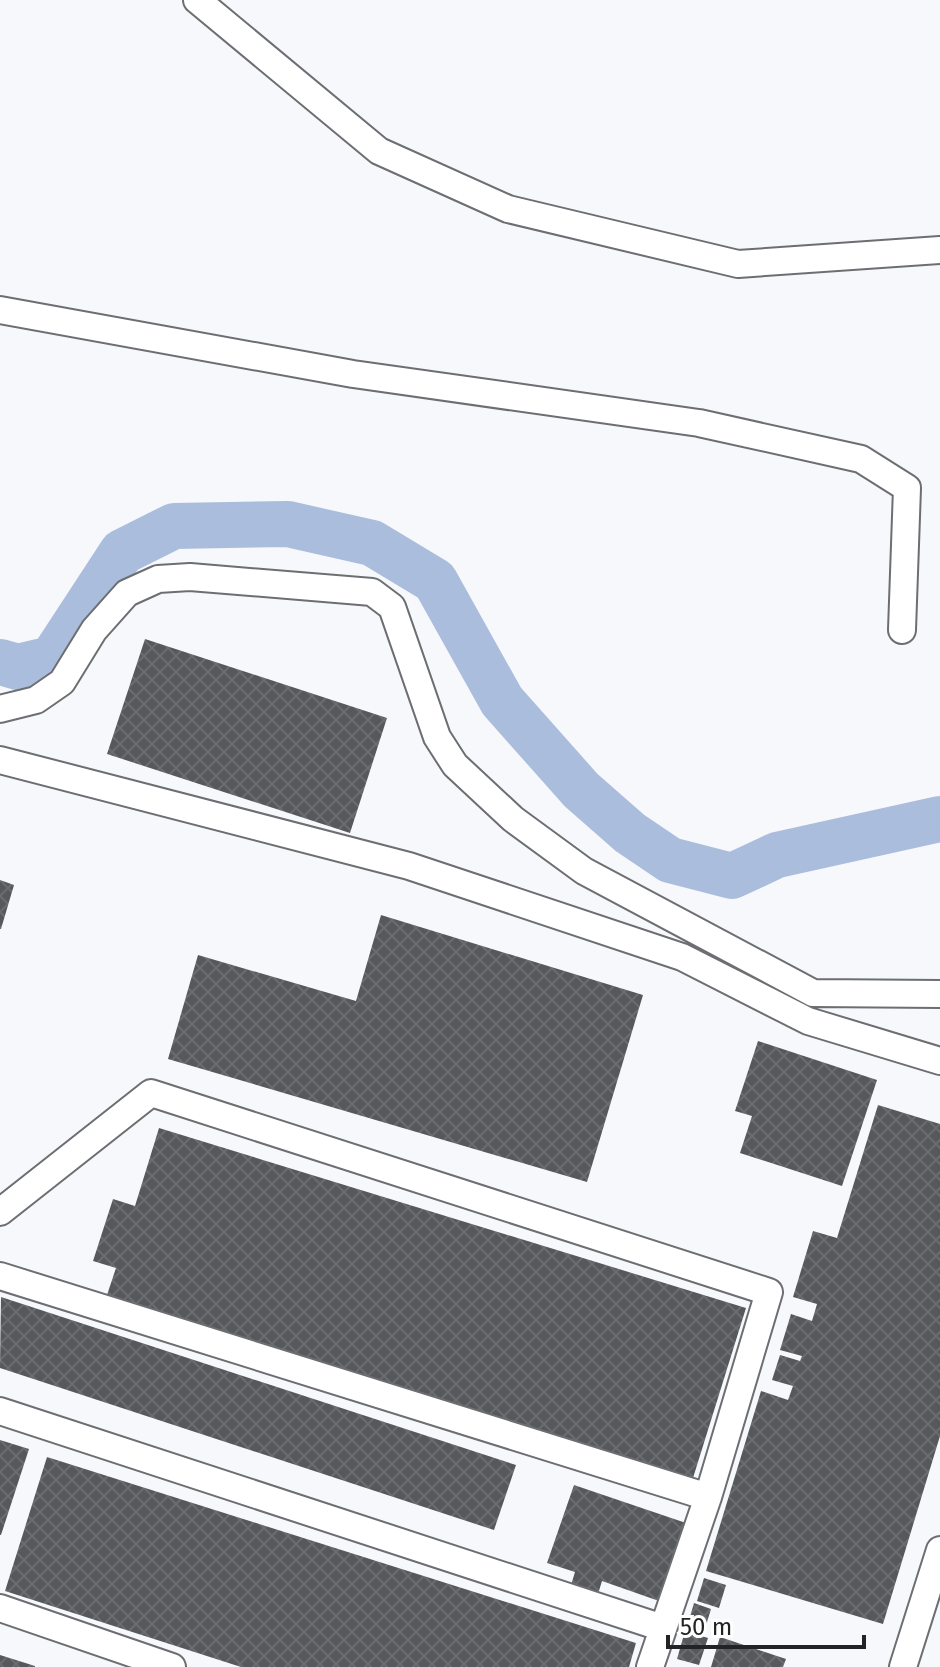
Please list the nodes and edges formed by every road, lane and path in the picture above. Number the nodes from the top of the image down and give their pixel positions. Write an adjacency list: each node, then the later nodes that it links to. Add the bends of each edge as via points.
1 (197, 0): 2 (street, via 379,151 508,209 738,264)
2 (940, 250)
3 (0, 310): 4 (street, via 353,374 699,423 861,459 907,488)
4 (902, 630)
5 (0, 709): 7 (street, via 36,700 62,682 94,630 127,593 158,579 372,592 392,607 437,737 455,765 513,819 584,871 813,993)
6 (0, 760): 8 (street, via 439,875 682,957 808,1021)
7 (940, 994)
8 (940, 1061)
9 (0, 1212): 12 (street, via 151,1093 769,1292)
10 (0, 1276): 12 (street)
11 (0, 1411): 15 (street)
12 (708, 1497): 15 (street)
13 (940, 1550): 18 (street)
14 (0, 1608): 16 (street)
15 (663, 1628): 17 (street)
16 (172, 1667)
17 (650, 1667)
18 (903, 1667)

